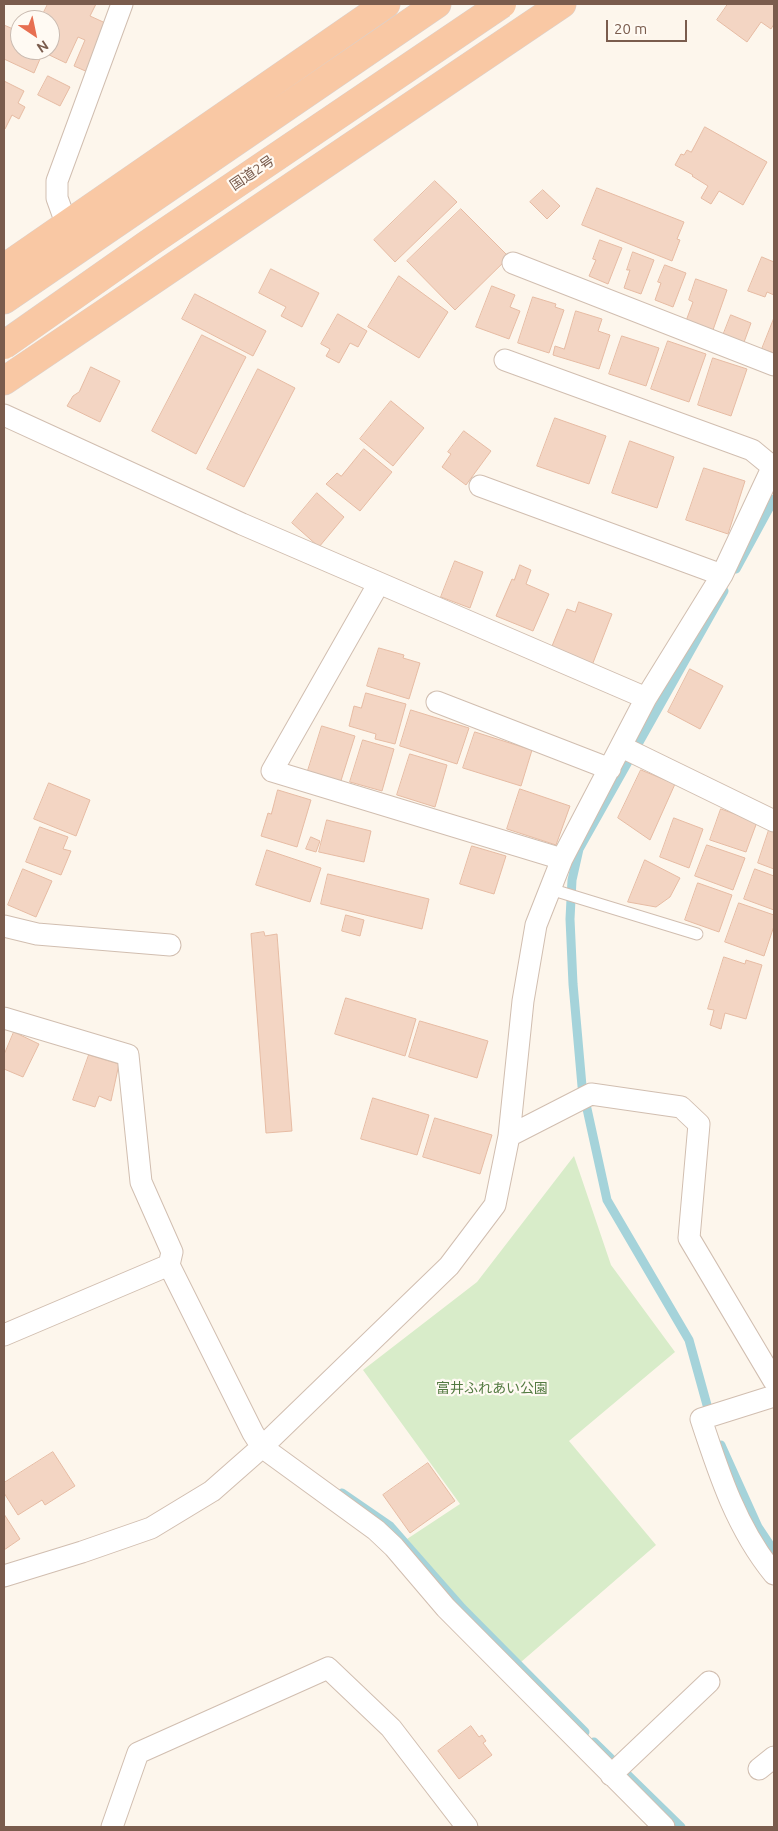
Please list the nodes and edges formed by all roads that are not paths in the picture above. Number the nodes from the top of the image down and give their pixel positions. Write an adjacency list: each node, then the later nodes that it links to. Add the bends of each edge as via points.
1 (122, 4): 6 (street, via 57,181 57,198)
2 (386, 4): 6 (highway)
3 (437, 4): 9 (highway)
4 (502, 4): 11 (highway, 国道2号, bridge)
5 (562, 4): 14 (highway)
6 (66, 223): 8 (highway)
7 (513, 263): 13 (street)
8 (4, 268)
9 (4, 300)
10 (4, 341): 14 (highway)
11 (4, 345)
12 (505, 360): 16 (street, via 752,450)
13 (774, 365)
14 (13, 375)
15 (4, 415): 19 (street)
16 (774, 467): 18 (street)
17 (480, 486): 18 (street)
18 (722, 576): 20 (street)
19 (379, 583): 20 (street); 25 (street, via 272,771)
20 (646, 698): 22 (street)
21 (437, 702): 23 (street)
22 (622, 748): 23 (street); 24 (street)
23 (610, 769): 25 (street)
24 (774, 821)
25 (562, 860): 26 (street)
26 (552, 889): 28 (lane); 31 (street, via 536,925 523,1001)
27 (4, 926): 29 (street, via 37,934)
28 (696, 934)
29 (170, 945)
30 (4, 1018): 32 (street, via 128,1055 141,1182 172,1252)
31 (509, 1136): 34 (street, via 585,1097 681,1107 699,1124 689,1238); 36 (street, via 495,1205 449,1266)
32 (169, 1265): 33 (street); 36 (street, via 253,1433)
33 (4, 1335)
34 (774, 1381)
35 (774, 1396): 37 (street, via 701,1418 718,1472 739,1522)
36 (268, 1441): 38 (street, via 212,1491 151,1528); 40 (street, via 376,1530 446,1608)
37 (774, 1574)
38 (4, 1576)
39 (709, 1682): 40 (street)
40 (618, 1768): 43 (street)
41 (112, 1827): 42 (street, via 138,1753 328,1668 391,1728)
42 (466, 1827)
43 (664, 1827)

